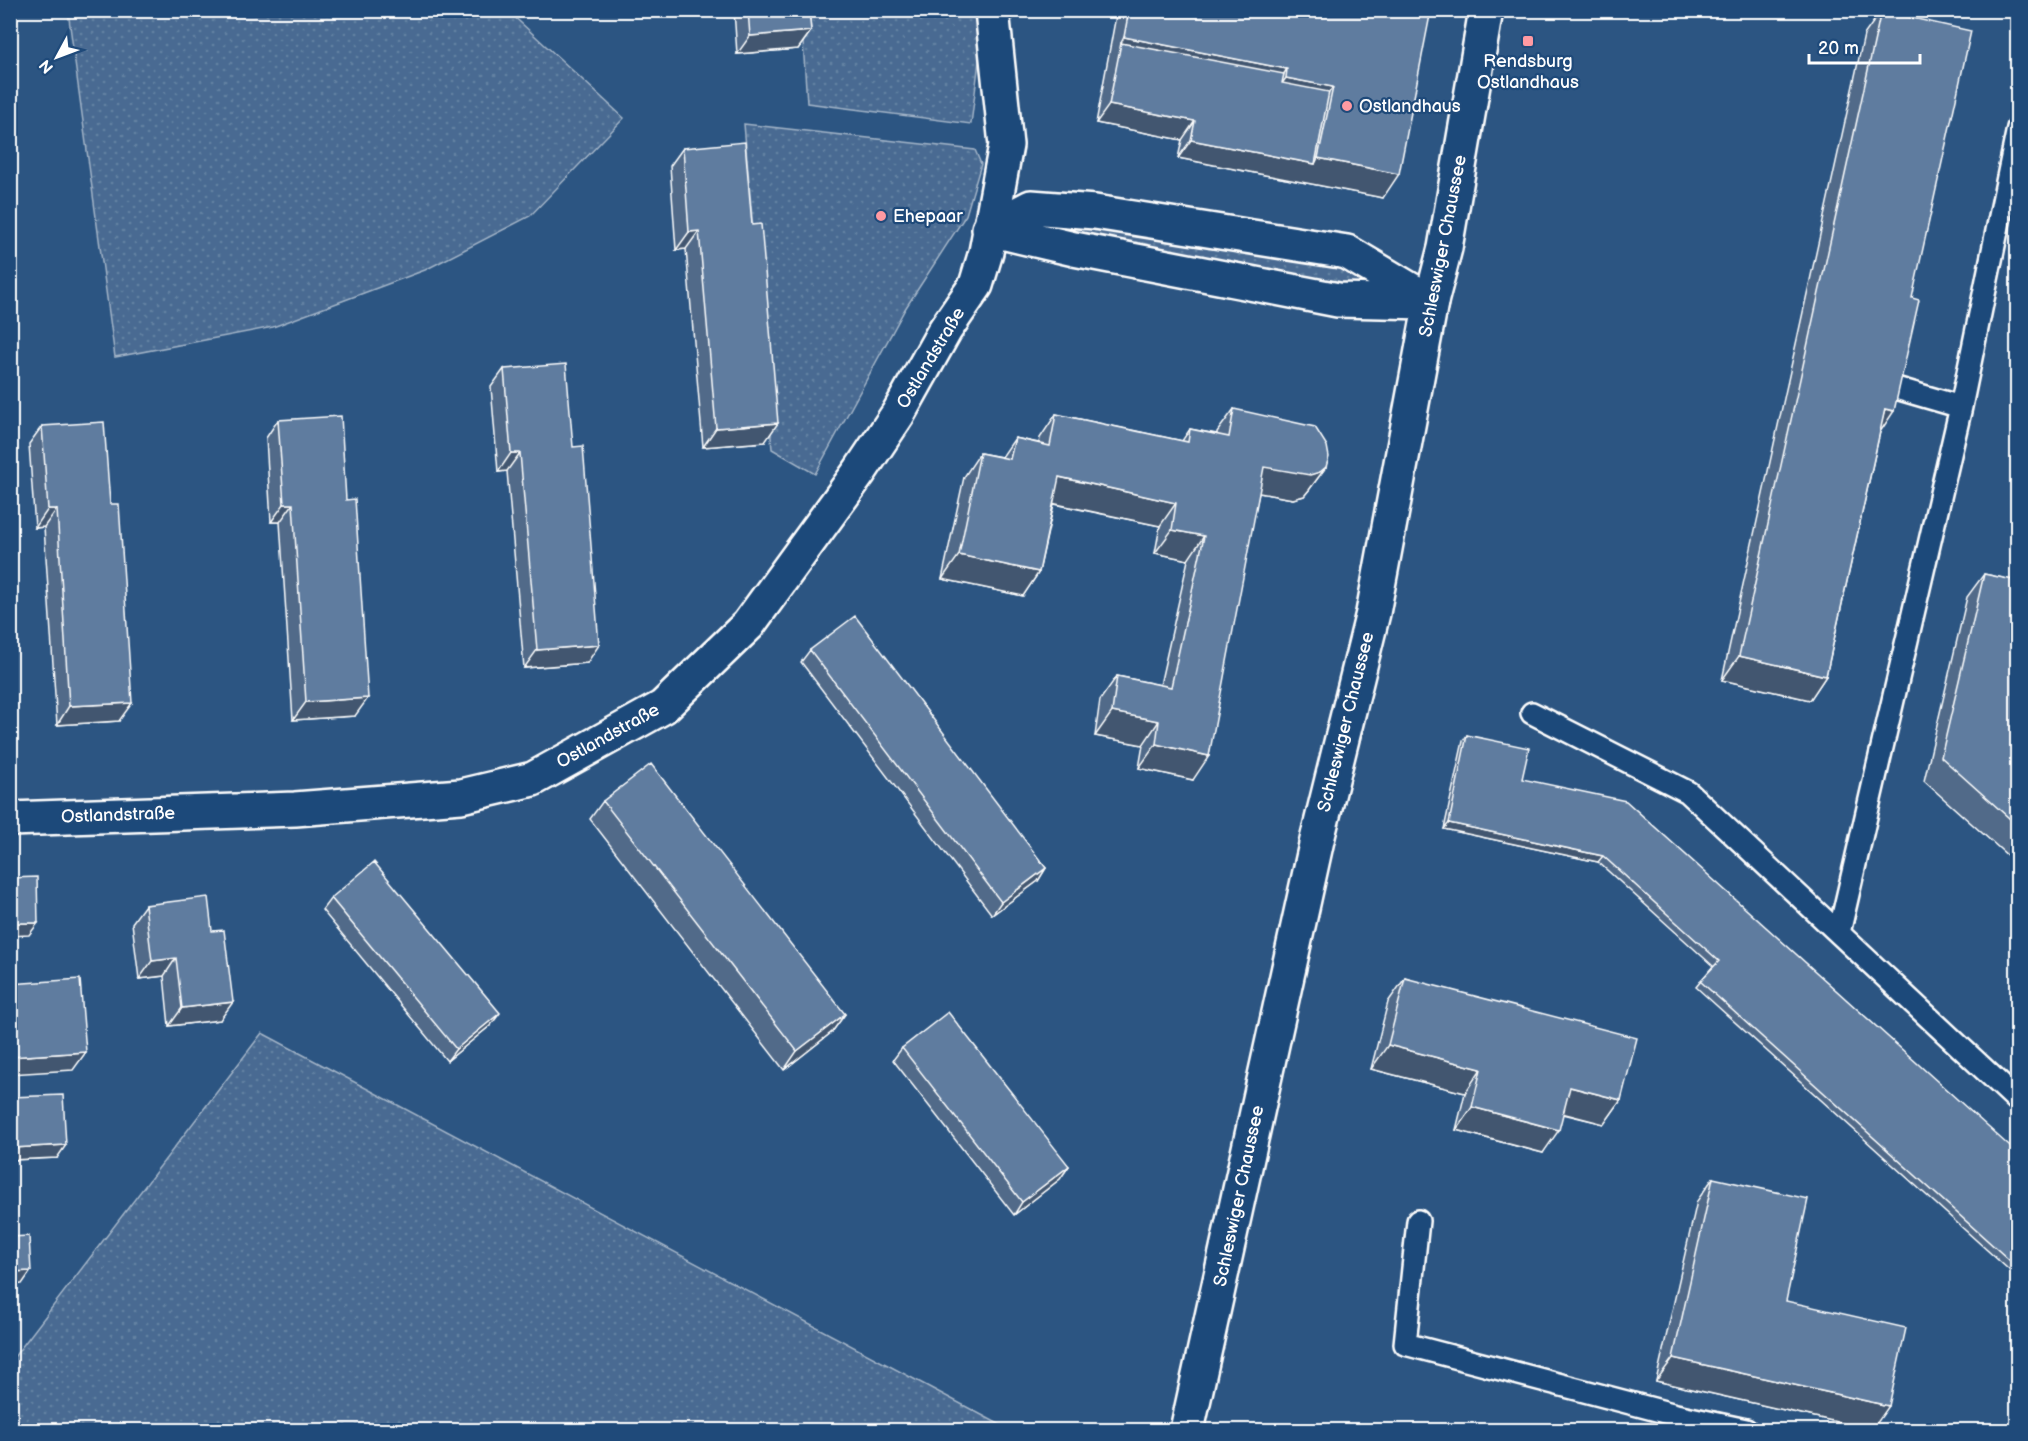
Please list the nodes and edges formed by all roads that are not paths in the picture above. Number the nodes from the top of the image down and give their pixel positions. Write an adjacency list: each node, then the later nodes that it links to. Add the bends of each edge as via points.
1 (992, 10): 4 (street, Ostlandstraße, via 1006,145)
2 (1486, 10): 5 (street, Schleswiger Chaussee, via 1445,248)
3 (2018, 128): 7 (lane)
4 (989, 229): 5 (street, via 1338,300); 5 (street, via 1031,207 1095,212 1347,252); 9 (street, Ostlandstraße, via 976,285 860,471 748,625 663,707 533,779 461,796 295,809)
5 (1431, 302): 14 (street, Schleswiger Chaussee, via 1373,614 1317,840)
6 (1888, 386): 7 (lane)
7 (1961, 407): 10 (lane)
8 (1532, 713): 10 (lane, via 1688,792)
9 (10, 819)
10 (1839, 933): 11 (lane)
11 (2018, 1101)
12 (1418, 1221): 13 (lane, via 1405,1344)
13 (1703, 1426): 15 (lane)
14 (1187, 1431)
15 (1746, 1431)

